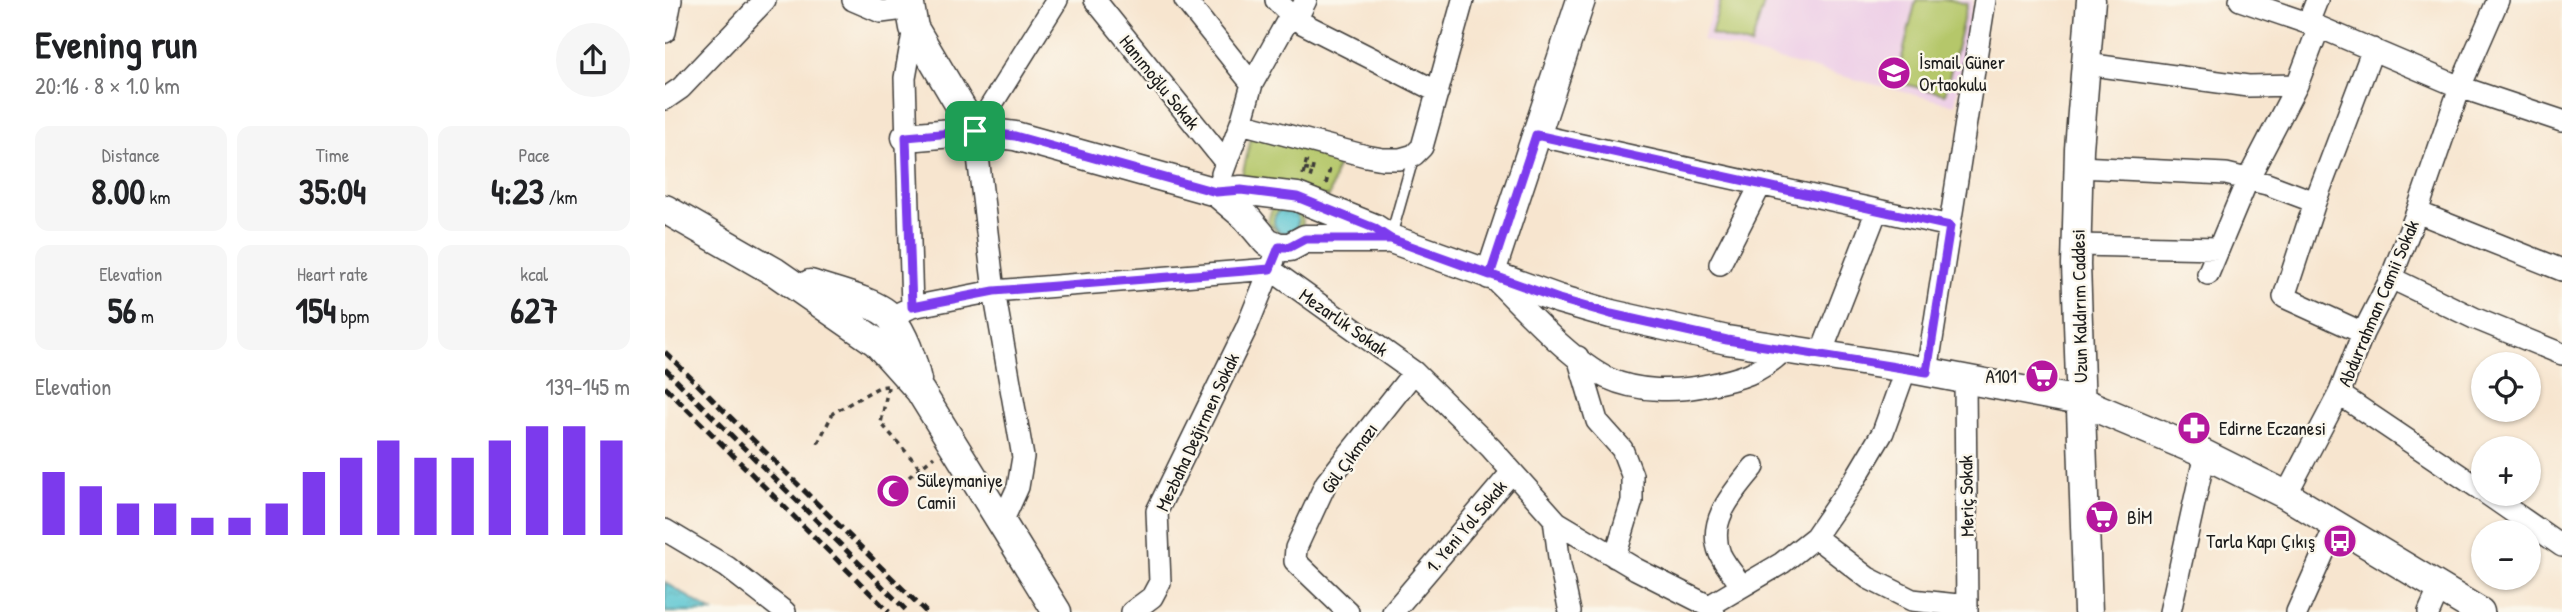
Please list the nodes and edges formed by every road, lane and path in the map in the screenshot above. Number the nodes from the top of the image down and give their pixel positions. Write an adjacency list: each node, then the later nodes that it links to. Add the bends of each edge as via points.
1 (671, 0): 18 (street)
2 (765, 0): 25 (street)
3 (853, 0): 15 (street, via 881,12)
4 (1057, 0): 28 (street)
5 (1095, 0): 33 (street, Hanımoğlu Sokak)
6 (1185, 0): 21 (street)
7 (1306, 0): 16 (street)
8 (1463, 0): 24 (street)
9 (1581, 0): 29 (street)
10 (1985, 0): 45 (street)
11 (2091, 0): 20 (street, Uzun Kaldırım Caddesi)
12 (2240, 0): 17 (street)
13 (2317, 0): 17 (street)
14 (2498, 0): 23 (street)
15 (912, 12): 28 (street); 30 (street, via 905,78)
16 (1287, 12): 21 (street); 24 (street)
17 (2314, 25): 19 (street); 22 (street)
18 (665, 32)
19 (2373, 49): 23 (street); 41 (street)
20 (2086, 64): 22 (street, via 2248,86); 34 (street, Uzun Kaldırım Caddesi)
21 (1252, 84): 27 (street)
22 (2297, 85): 37 (street)
23 (2460, 87): 26 (street); 44 (street)
24 (1438, 92): 32 (street, via 1422,147)
25 (665, 99)
26 (2562, 119)
27 (1241, 123): 32 (street, via 1366,156 1400,159); 33 (street)
28 (975, 131): 30 (street); 39 (street, via 1015,136); 55 (street)
29 (1536, 135): 38 (street); 53 (street)
30 (906, 137): 56 (street)
31 (1309, 149): 35 (path)
32 (1414, 155): 46 (lane)
33 (1226, 163): 39 (street)
34 (2079, 167): 37 (street, via 2226,174); 47 (street, Uzun Kaldırım Caddesi)
35 (1304, 169): 36 (path); 40 (path)
36 (1312, 171): 36 (path, via 1309,181 1326,186 1331,165 1315,160)
37 (2247, 181): 41 (street); 49 (street)
38 (1761, 184): 43 (street); 50 (street)
39 (1216, 192): 40 (street); 48 (street)
40 (1295, 192): 46 (street); 48 (street, via 1269,200 1262,209); 48 (street, via 1312,210 1311,229)
41 (2315, 202): 57 (street, via 2284,298)
42 (665, 209): 56 (street, via 775,272)
43 (1877, 210): 45 (street); 60 (street)
44 (2417, 212): 51 (street, Abdurrahman Camii Sokak); 54 (street, Abdurrahman Camii Sokak)
45 (1950, 226): 62 (street)
46 (1391, 239): 48 (street); 53 (street)
47 (2077, 245): 49 (street); 66 (street, Uzun Kaldırım Caddesi)
48 (1278, 247): 55 (street); 63 (street, Mezarlık Sokak); 90 (street, Mezbaha Değirmen Sokak, via 1247,327 1157,511 1160,582 1152,597)
49 (2219, 248): 52 (street)
50 (1720, 264)
51 (2562, 270)
52 (2208, 274)
53 (1490, 275): 58 (street, via 1611,314); 61 (street)
54 (2391, 278): 57 (street, Abdurrahman Camii Sokak); 59 (street)
55 (994, 291): 56 (street); 78 (street, via 1023,457 1018,486)
56 (881, 319): 78 (street)
57 (2363, 333): 65 (street, Abdurrahman Camii Sokak)
58 (1784, 350): 60 (street); 61 (street, via 1769,365 1739,379 1669,389 1608,378)
59 (2562, 354)
60 (1819, 356): 62 (street)
61 (1578, 357): 83 (street, via 1597,421 1622,449 1632,475 1632,501)
62 (1916, 370): 64 (street); 81 (street, via 1855,479)
63 (1414, 372): 72 (street, Mezarlık Sokak); 91 (street, Göl Çıkmazı, via 1326,483 1296,548 1295,561)
64 (1965, 381): 66 (street); 87 (street, Meriç Sokak)
65 (2339, 394): 74 (street); 75 (street, Abdurrahman Camii Sokak)
66 (2080, 401): 68 (street); 94 (street, Uzun Kaldırım Caddesi)
67 (818, 443): 71 (path, via 834,413 890,385 881,423)
68 (2205, 454): 75 (street); 95 (street)
69 (936, 455): 71 (path)
70 (1754, 467): 84 (street, via 1718,517 1721,554)
71 (920, 468): 73 (path)
72 (1512, 472): 77 (street, Mezarlık Sokak); 92 (street, 1. Yeni Yol Sokak)
73 (909, 477)
74 (2471, 483)
75 (2287, 495): 79 (street)
76 (2506, 506): 82 (street)
77 (1554, 519): 83 (street, Mezarlık Sokak); 93 (street)
78 (1002, 522): 89 (street)
79 (2336, 525): 85 (street); 96 (street)
80 (665, 530): 88 (street, via 727,567)
81 (1815, 537): 84 (street); 87 (street, via 1868,578 1912,600)
82 (2562, 546)
83 (1615, 557): 86 (street, Mezarlık Sokak)
84 (1742, 586): 86 (street)
85 (2434, 600): 97 (street)
86 (1712, 609)
87 (1967, 609)
88 (785, 612)
89 (1057, 612)
90 (1132, 612)
91 (1348, 612)
92 (1393, 612)
93 (1570, 612)
94 (2088, 612)
95 (2170, 612)
96 (2297, 612)
97 (2480, 612)

